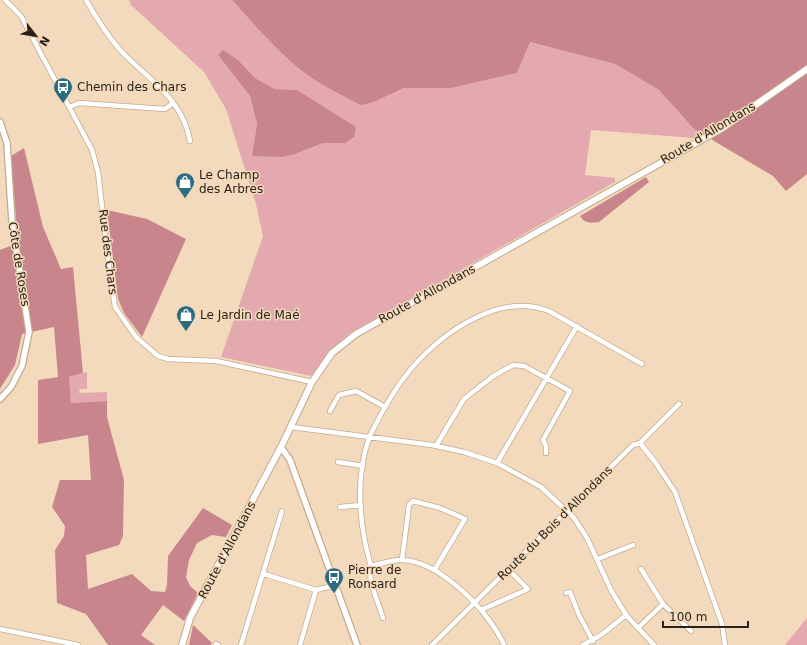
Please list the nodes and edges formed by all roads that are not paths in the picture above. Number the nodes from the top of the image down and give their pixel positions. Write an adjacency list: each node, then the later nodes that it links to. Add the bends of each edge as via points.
1 (5, 0): 5 (street, Rue des Chars, via 21,16)
2 (86, 0): 4 (street, via 102,27 122,52 164,91)
3 (807, 69): 11 (main road, Route d'Allondans, via 721,129 356,334 332,353)
4 (173, 103): 5 (street, via 165,108 79,103); 7 (street, via 187,124)
5 (70, 107): 11 (street, Rue des Chars, via 92,150 98,172 115,307 136,337 163,358 216,361)
6 (0, 122): 12 (street, Côte de Roses, via 8,150 12,222 29,332 22,366 11,387)
7 (190, 141)
8 (577, 326): 9 (street); 10 (street); 14 (street, via 537,306 508,307 490,312 456,329 433,346 405,377)
9 (642, 364)
10 (546, 378): 19 (street, via 524,366 513,365 492,377 464,399); 21 (street, via 570,391 543,440); 23 (street)
11 (312, 382): 16 (main road, Route d'Allondans)
12 (0, 399)
13 (680, 404): 18 (street, Route du Bois d'Allondans)
14 (385, 408): 15 (street, via 356,391 339,395); 17 (street)
15 (330, 411)
16 (291, 427): 17 (street); 20 (main road, Route d'Allondans)
17 (369, 437): 19 (street); 24 (street)
18 (640, 443): 28 (street, Route du Bois d'Allondans, via 633,445); 58 (street, via 675,492 722,624)
19 (436, 446): 23 (street)
20 (281, 447): 37 (street, via 290,460); 50 (main road, Route d'Allondans, via 190,618)
21 (546, 453)
22 (338, 462): 24 (street)
23 (496, 463): 28 (street, via 541,487)
24 (363, 466): 25 (street, via 360,489)
25 (362, 505): 26 (street); 32 (street, via 366,549)
26 (340, 507)
27 (282, 511): 36 (street)
28 (568, 511): 30 (street); 35 (street, Route du Bois d'Allondans)
29 (633, 545): 30 (street)
30 (598, 559): 43 (street, via 611,590)
31 (402, 560): 32 (street); 34 (street, via 420,563); 34 (street, via 410,505 413,501 440,508 465,519)
32 (371, 566): 44 (street, via 369,571 372,584)
33 (641, 569): 41 (street)
34 (435, 570): 40 (street, via 460,587)
35 (508, 570): 40 (street, Route du Bois d'Allondans); 42 (street, via 528,589)
36 (264, 574): 38 (street); 51 (street)
37 (336, 585): 38 (street); 53 (street)
38 (316, 590): 52 (street)
39 (566, 593): 48 (street, via 570,592)
40 (474, 604): 42 (street); 54 (street, Route du Bois d'Allondans)
41 (663, 604): 45 (street); 47 (street)
42 (481, 610): 55 (street)
43 (626, 615): 45 (street); 48 (street)
44 (383, 618)
45 (638, 628): 57 (street)
46 (0, 630): 49 (street)
47 (691, 631)
48 (593, 641): 56 (street)
49 (78, 645)
50 (182, 645)
51 (241, 645)
52 (300, 645)
53 (357, 645)
54 (432, 645)
55 (504, 645)
56 (583, 645)
57 (654, 645)
58 (725, 645)

